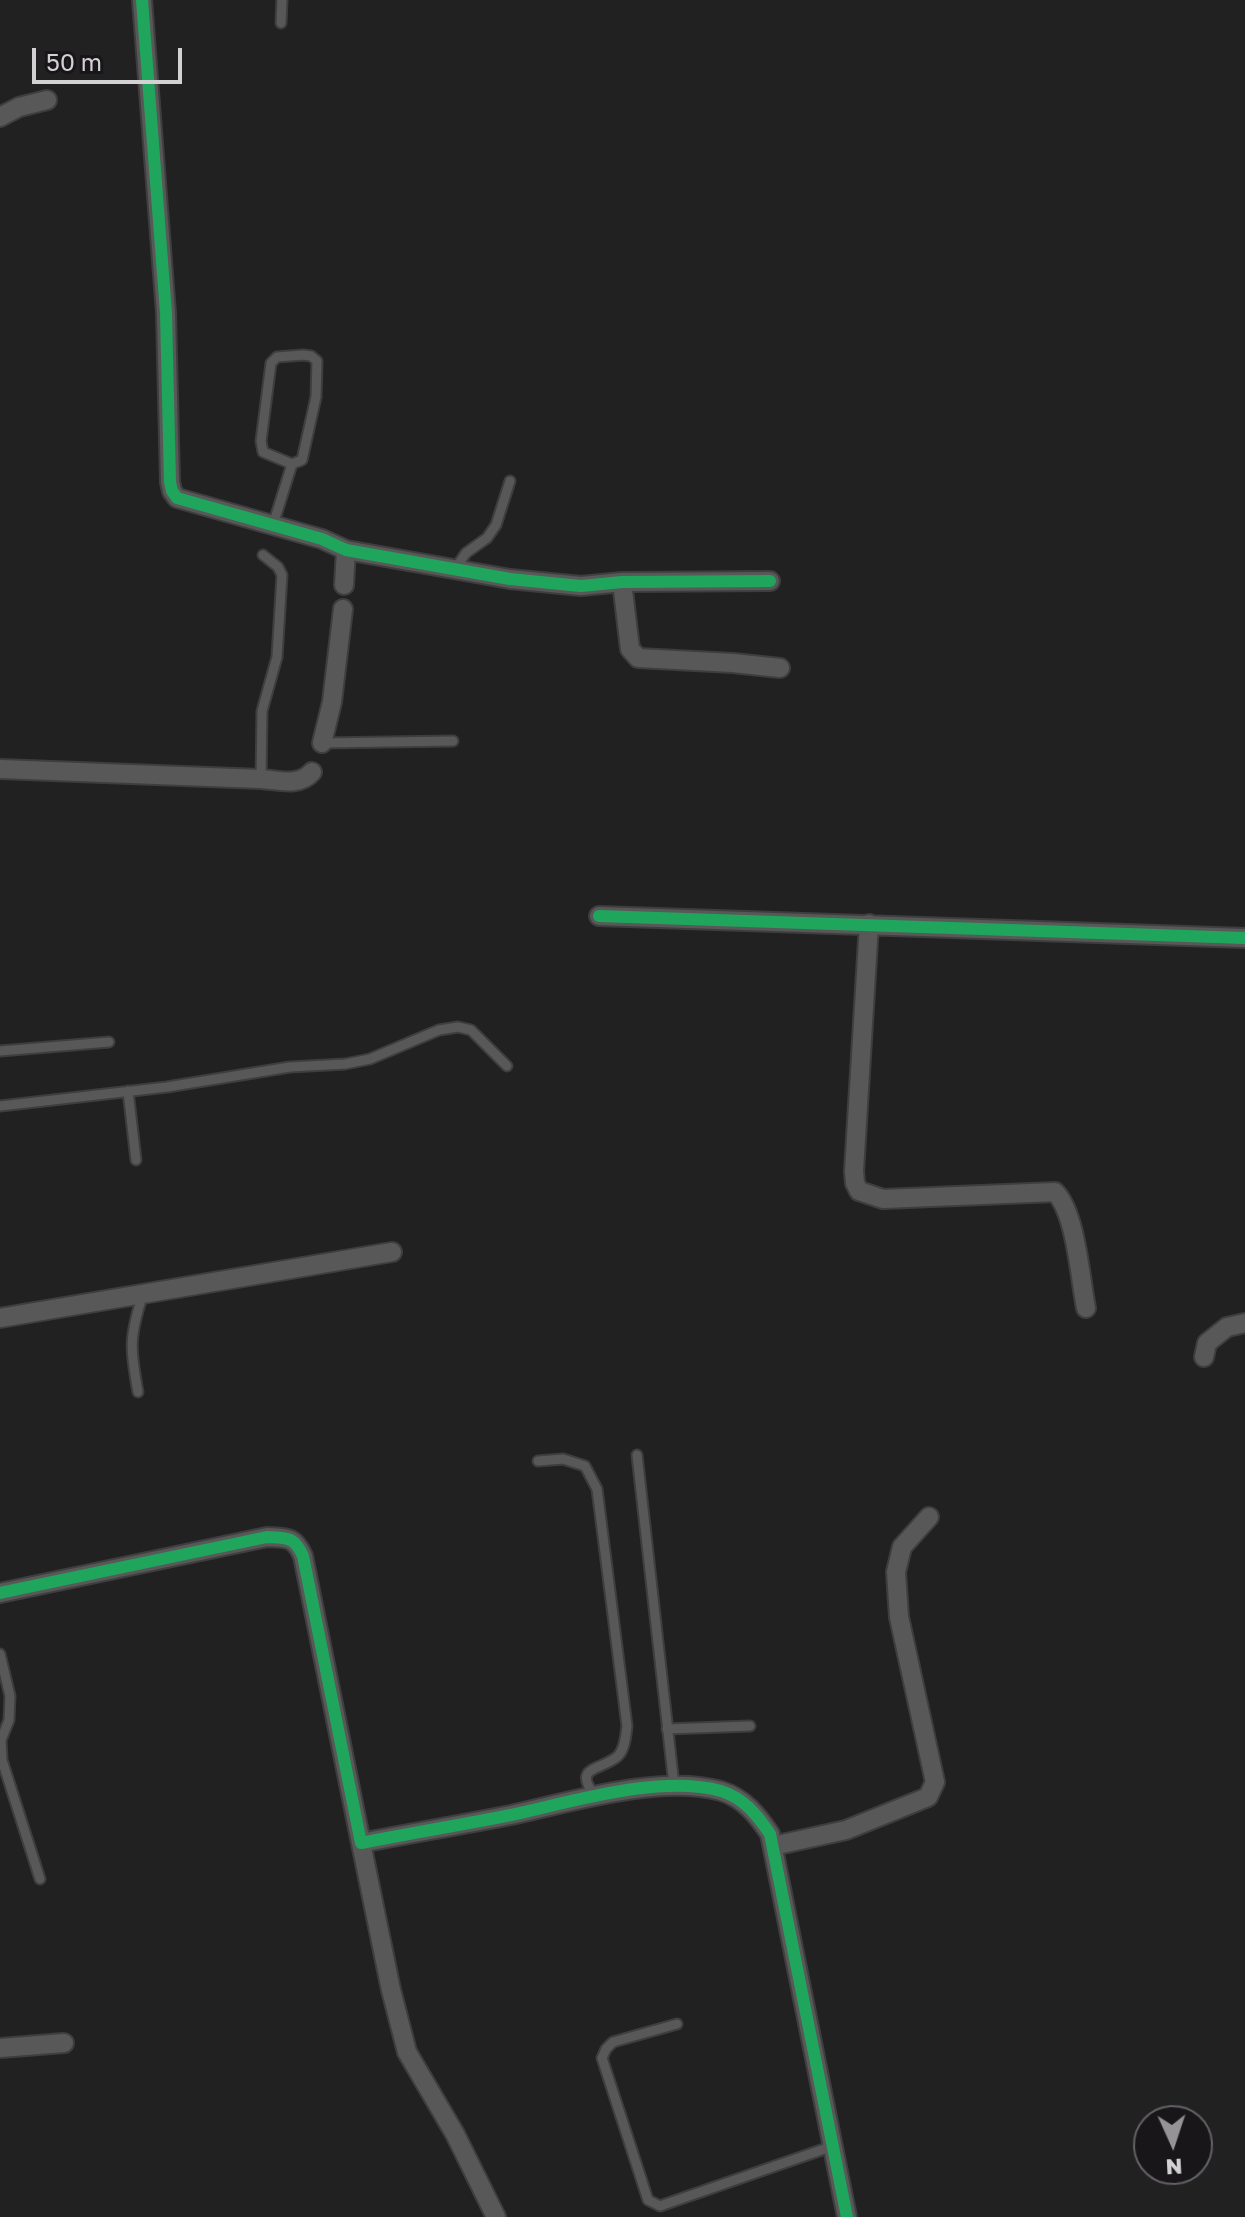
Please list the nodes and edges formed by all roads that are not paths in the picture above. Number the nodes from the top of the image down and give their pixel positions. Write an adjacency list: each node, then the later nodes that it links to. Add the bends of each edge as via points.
1 (142, 0): 8 (street, via 166,313 172,491 177,498)
2 (282, 0): 3 (lane)
3 (281, 23)
4 (47, 100): 5 (street)
5 (0, 117)
6 (292, 464): 6 (lane, via 262,449 270,366 277,357 311,356 317,361 316,397 302,460); 8 (lane)
7 (510, 481): 11 (lane, via 496,525)
8 (273, 525): 9 (street)
9 (346, 550): 11 (street); 14 (street)
10 (263, 555): 21 (lane, via 282,575 277,657 262,711)
11 (455, 569): 13 (street, via 581,586)
12 (770, 581): 13 (street)
13 (622, 582): 16 (street, via 630,649 638,658)
14 (344, 585)
15 (343, 609): 18 (street)
16 (780, 668)
17 (453, 741): 18 (lane)
18 (322, 743)
19 (0, 769): 21 (street)
20 (312, 772): 21 (street, via 295,782)
21 (261, 779)
22 (599, 916): 23 (street)
23 (869, 924): 24 (street); 33 (street, via 854,1171 859,1191 883,1199 1055,1192 1064,1200)
24 (1245, 938)
25 (109, 1042): 26 (lane)
26 (0, 1051)
27 (507, 1066): 28 (lane, via 471,1030 458,1027 345,1064)
28 (128, 1091): 29 (lane); 30 (lane)
29 (0, 1106)
30 (136, 1160)
31 (392, 1252): 32 (street)
32 (143, 1294): 34 (street); 37 (lane, via 132,1327)
33 (1086, 1308)
34 (0, 1318)
35 (1245, 1323): 36 (street, via 1227,1327 1207,1343)
36 (1204, 1357)
37 (138, 1392)
38 (637, 1455): 44 (lane)
39 (538, 1461): 46 (lane, via 563,1459 585,1466 597,1489 627,1726 619,1756 586,1778)
40 (929, 1517): 48 (street, via 902,1547 896,1572 899,1617 935,1782 928,1797 846,1830)
41 (0, 1593): 47 (street, via 267,1537 297,1544)
42 (0, 1654): 49 (lane, via 10,1696 2,1760)
43 (750, 1726): 44 (lane)
44 (667, 1729): 45 (lane)
45 (674, 1786): 46 (street); 48 (street, via 722,1791 755,1811)
46 (594, 1794): 47 (street)
47 (361, 1843): 54 (street, via 407,2052)
48 (773, 1846): 53 (street)
49 (40, 1879)
50 (677, 2024): 53 (lane, via 613,2042 602,2058 653,2204 660,2206)
51 (64, 2043): 52 (street)
52 (0, 2048)
53 (833, 2146): 55 (street)
54 (496, 2217)
55 (847, 2217)

